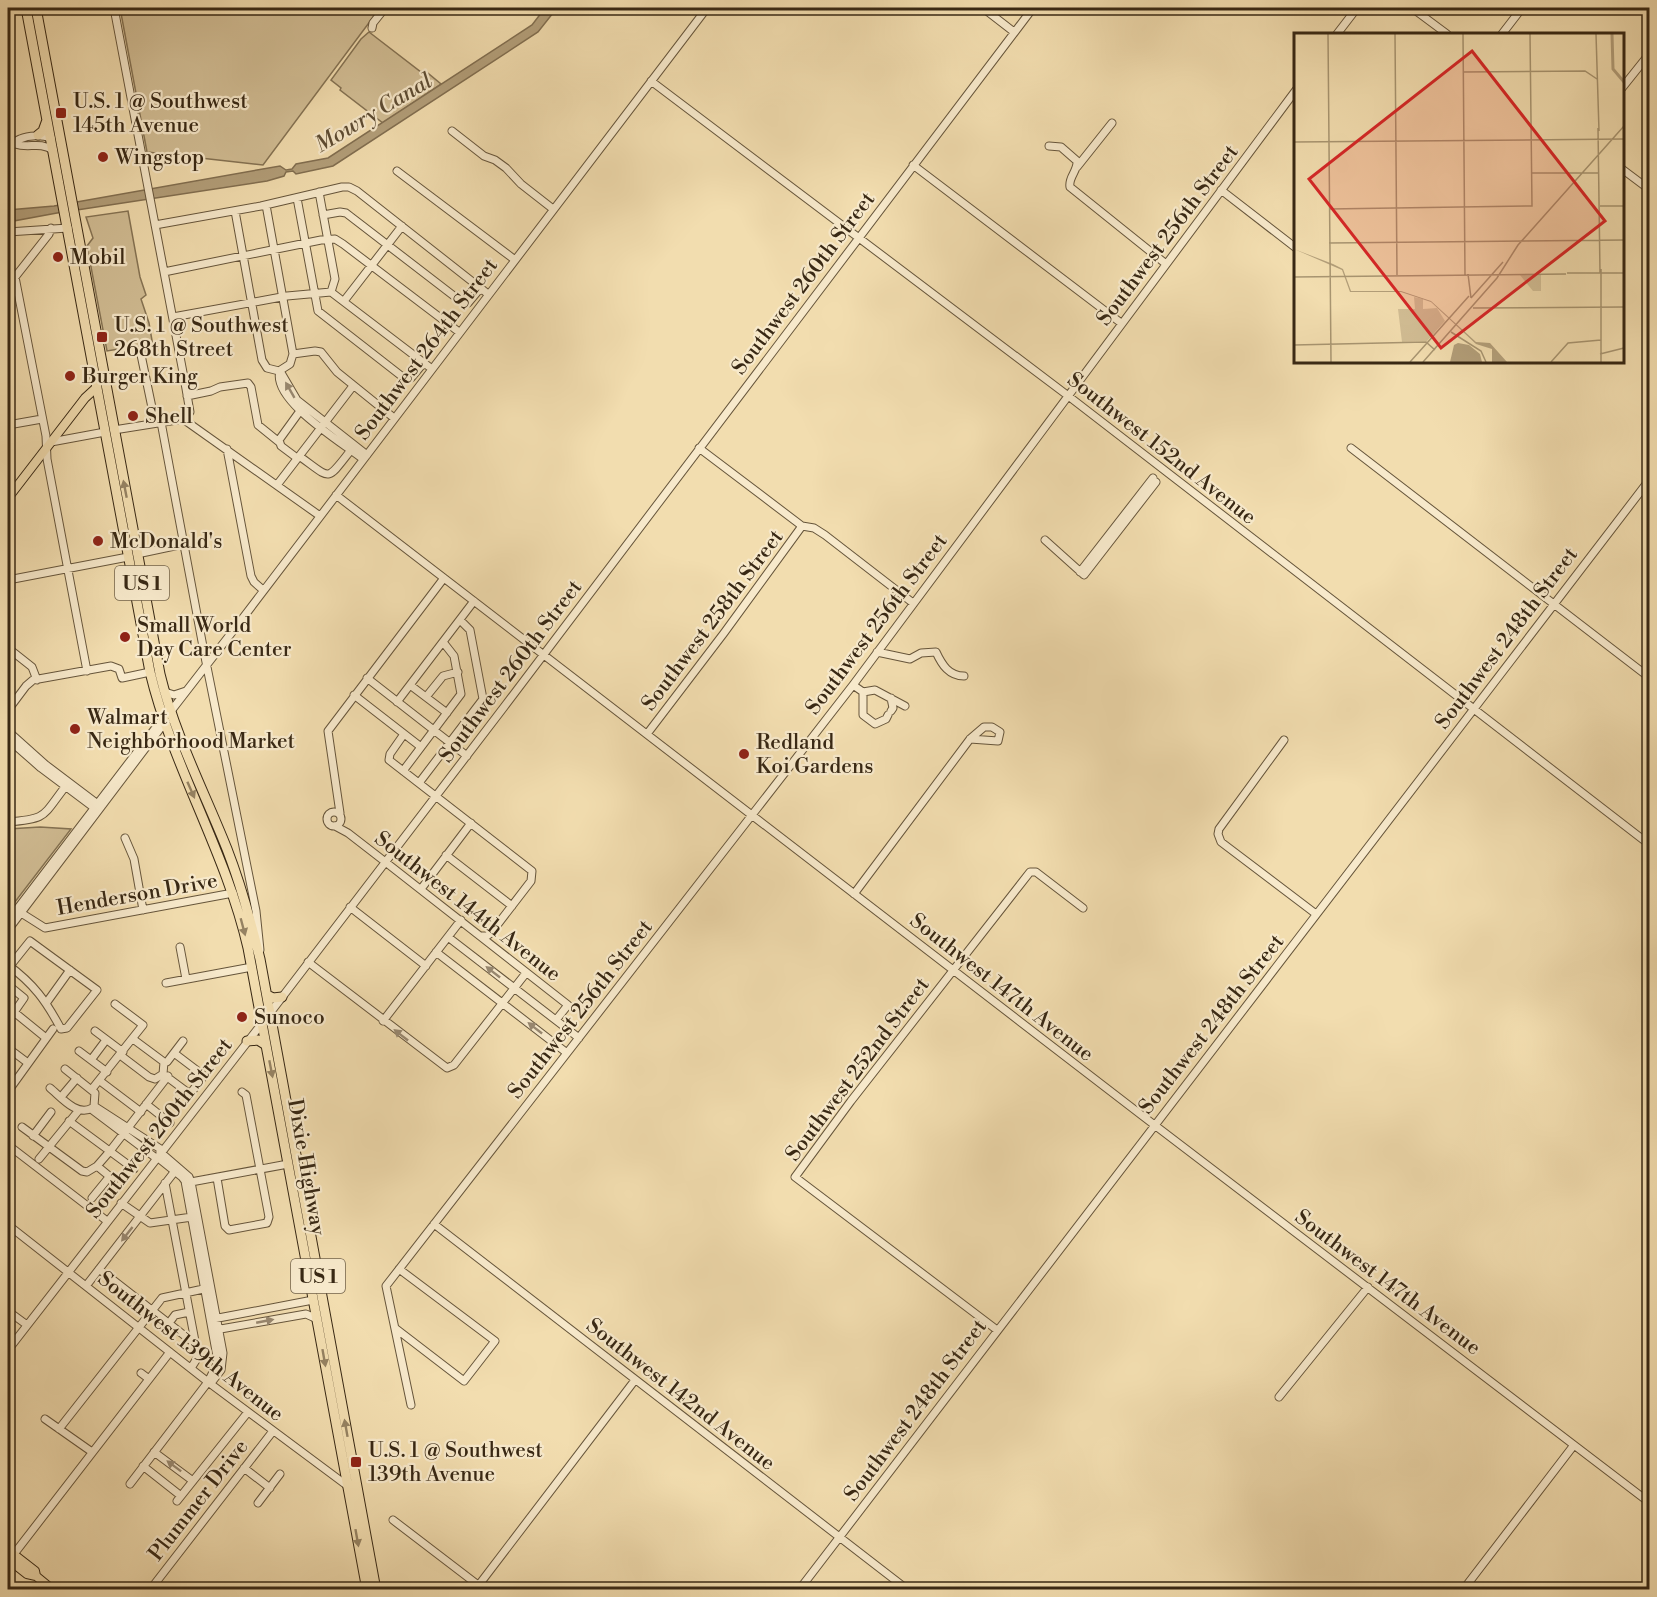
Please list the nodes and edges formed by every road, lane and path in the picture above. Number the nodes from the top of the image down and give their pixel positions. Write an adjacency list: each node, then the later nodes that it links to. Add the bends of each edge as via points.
1 (26, 8): 19 (highway, US 1)
2 (32, 8): 17 (highway)
3 (36, 8): 17 (highway, US 1)
4 (114, 8): 46 (street)
5 (385, 8): 12 (street)
6 (706, 8): 20 (street, Southwest 264th Street)
7 (983, 8): 13 (street)
8 (1033, 8): 13 (street, Southwest 260th Street)
9 (1357, 8): 14 (street)
10 (1412, 8): 15 (street)
11 (1522, 8): 16 (street)
12 (372, 28)
13 (1014, 32): 32 (street, Southwest 260th Street)
14 (1338, 33)
15 (1446, 33)
16 (1503, 33)
17 (41, 34): 28 (highway, US 1)
18 (1650, 52): 21 (street)
19 (40, 77): 23 (highway, US 1); 28 (highway)
20 (651, 81): 42 (street, Southwest 264th Street); 51 (street, Southwest 152nd Avenue)
21 (1624, 87)
22 (1294, 93): 36 (street, Southwest 256th Street)
23 (47, 120): 26 (highway); 27 (highway, US 1)
24 (1112, 123): 33 (street)
25 (452, 131): 42 (street, via 506,168)
26 (38, 135): 27 (street); 29 (street)
27 (51, 138): 31 (highway, US 1); 39 (highway)
28 (61, 143): 39 (highway, US 1)
29 (11, 145): 31 (street, via 40,144)
30 (1049, 146): 33 (street, via 1061,147 1072,155)
31 (53, 150): 39 (highway, US 1)
32 (913, 165): 51 (street, Southwest 260th Street); 74 (street)
33 (1077, 167): 60 (street, via 1070,187)
34 (1624, 170): 37 (street)
35 (397, 171): 59 (street)
36 (1221, 190): 56 (street); 60 (street, Southwest 256th Street)
37 (1650, 190)
38 (319, 192): 40 (street); 45 (street); 47 (street, via 353,188)
39 (68, 197): 44 (highway, US 1)
40 (297, 198): 41 (street); 54 (street)
41 (266, 205): 43 (street); 57 (street)
42 (553, 209): 59 (street, Southwest 264th Street)
43 (235, 211): 46 (street); 58 (street)
44 (70, 214): 49 (highway, US 1); 64 (highway, US 1)
45 (323, 215): 52 (street); 55 (street, via 346,213)
46 (155, 225): 62 (street)
47 (402, 225): 55 (street); 67 (street)
48 (51, 228): 49 (street); 50 (street); 63 (street)
49 (68, 228): 53 (highway, US 1)
50 (8, 232)
51 (858, 238): 84 (street, Southwest 152nd Avenue); 96 (street, Southwest 260th Street)
52 (328, 239): 54 (street); 61 (street, via 339,241); 66 (street, via 335,279)
53 (70, 243): 64 (highway, via 82,278); 75 (highway, US 1)
54 (305, 244): 57 (street); 68 (street)
55 (387, 245): 61 (street); 67 (street, via 463,303 468,303 477,292)
56 (1294, 246)
57 (274, 250): 58 (street); 70 (street)
58 (244, 256): 62 (street); 72 (street)
59 (515, 260): 67 (street, Southwest 264th Street)
60 (1166, 264): 74 (street, Southwest 256th Street)
61 (371, 265): 71 (street); 76 (street)
62 (164, 272): 73 (street)
63 (15, 277): 65 (street); 69 (street)
64 (87, 281): 80 (highway, US 1)
65 (8, 288): 69 (street)
66 (331, 292): 68 (street); 71 (street)
67 (485, 292): 76 (street, Southwest 264th Street)
68 (314, 293): 70 (street); 79 (street, via 318,311 404,378 411,378 421,366)
69 (18, 295): 88 (street)
70 (283, 297): 72 (street); 78 (street)
71 (344, 301): 79 (street)
72 (251, 302): 73 (street); 81 (street, via 262,362 269,369)
73 (173, 317): 85 (street)
74 (1121, 323): 84 (street, Southwest 256th Street)
75 (85, 325): 80 (highway, via 90,331 97,364); 83 (highway, US 1)
76 (459, 333): 79 (street, Southwest 264th Street)
77 (140, 350): 90 (street)
78 (293, 354): 81 (street, via 290,364); 82 (street, via 321,352)
79 (429, 366): 87 (street, Southwest 264th Street)
80 (103, 369): 83 (highway); 93 (highway, US 1)
81 (280, 371): 86 (street, via 283,392); 91 (street, one-way to 81, via 295,398)
82 (352, 386): 87 (street); 91 (street)
83 (97, 387): 93 (highway, via 103,394); 95 (main road)
84 (1067, 395): 119 (street, Southwest 256th Street); 144 (street, Southwest 152nd Avenue)
85 (187, 396): 89 (street, via 190,412); 94 (street, via 247,383 251,386 258,425)
86 (300, 411): 91 (street); 94 (street)
87 (394, 418): 101 (street, Southwest 264th Street)
88 (42, 419): 92 (street); 95 (street)
89 (183, 419): 90 (street); 98 (street)
90 (158, 422): 93 (street); 112 (street)
91 (323, 424): 99 (street); 100 (street); 101 (street)
92 (8, 425)
93 (110, 431): 95 (street); 113 (highway, US 1, one-way to 93); 113 (highway, US 1, via 119,507 126,518)
94 (279, 442): 100 (street)
95 (48, 445): 108 (main road); 114 (street)
96 (699, 448): 110 (street); 125 (street, Southwest 260th Street)
97 (1351, 448): 120 (street)
98 (227, 449): 102 (street); 103 (street)
99 (351, 450): 100 (street, via 328,475); 101 (street)
100 (298, 457): 106 (street)
101 (365, 457): 107 (street, Southwest 264th Street)
102 (244, 462): 103 (street); 106 (street)
103 (230, 472): 117 (street, via 251,578)
104 (1650, 479): 120 (street, Southwest 248th Street)
105 (1154, 480): 111 (street, via 1080,572)
106 (277, 485): 109 (street)
107 (336, 495): 109 (street, Southwest 264th Street); 115 (street, Southwest 147th Avenue)
108 (8, 498)
109 (320, 516): 117 (street, Southwest 264th Street)
110 (802, 526): 119 (street, via 825,535); 152 (street, Southwest 258th Street)
111 (1045, 540)
112 (184, 544): 113 (street); 126 (street)
113 (133, 556): 114 (street); 128 (highway, US 1); 137 (highway, US 1)
114 (67, 568): 116 (street); 127 (street)
115 (444, 578): 118 (street, Southwest 147th Avenue); 131 (street, Southwest 144th Avenue)
116 (8, 580)
117 (263, 590): 126 (street, Southwest 264th Street)
118 (474, 601): 121 (street); 125 (street, Southwest 147th Avenue)
119 (913, 603): 124 (street, Southwest 256th Street)
120 (1554, 604): 132 (street); 144 (street, Southwest 248th Street)
121 (460, 620): 122 (street); 156 (street, via 470,630 483,697)
122 (443, 642): 129 (street, via 453,654); 134 (street)
123 (8, 648): 133 (street, via 32,667)
124 (877, 652): 130 (street, via 910,659 936,652 950,673); 135 (street, Southwest 256th Street)
125 (543, 654): 152 (street, Southwest 147th Avenue); 158 (street, Southwest 260th Street)
126 (207, 664): 136 (street, Southwest 264th Street); 174 (street)
127 (87, 671): 128 (street, via 115,666 122,678); 133 (street)
128 (150, 672): 148 (highway, US 1)
129 (458, 672): 140 (street, via 444,674); 147 (street, via 461,694)
130 (964, 676)
131 (367, 678): 139 (street, Southwest 144th Avenue); 142 (street)
132 (1650, 678)
133 (37, 680): 145 (street, via 28,683)
134 (410, 685): 140 (street); 142 (street)
135 (853, 685): 138 (street); 165 (street, Southwest 256th Street)
136 (186, 691): 137 (street, via 174,695); 146 (street, Southwest 264th Street)
137 (165, 692): 146 (highway, US 1)
138 (863, 692): 141 (street, via 875,690); 141 (street, via 863,715 875,724 890,713)
139 (354, 695): 151 (street); 164 (street, Southwest 144th Avenue, via 327,733)
140 (426, 697): 147 (street)
141 (891, 698): 143 (street)
142 (397, 702): 149 (street)
143 (905, 706)
144 (1474, 709): 171 (street, Southwest 152nd Avenue); 183 (street, Southwest 248th Street)
145 (8, 710)
146 (171, 711): 148 (street, Southwest 264th Street); 176 (highway, US 1, via 227,849)
147 (447, 713): 149 (street)
148 (164, 721): 163 (street, Southwest 264th Street); 176 (highway, US 1, one-way to 176)
149 (434, 730): 156 (street); 157 (street)
150 (8, 731): 163 (street)
151 (404, 734): 157 (street); 159 (street, via 388,757)
152 (647, 734): 165 (street, Southwest 147th Avenue)
153 (8, 738): 161 (street)
154 (970, 739): 177 (street)
155 (1284, 740): 183 (street, via 1218,834 1221,842)
156 (450, 743): 158 (street); 160 (street)
157 (421, 747): 159 (street)
158 (467, 756): 162 (street, Southwest 260th Street)
159 (403, 771): 160 (street)
160 (419, 783): 162 (street)
161 (65, 787): 163 (street); 166 (street, via 38,819)
162 (436, 796): 167 (street); 173 (street, Southwest 260th Street)
163 (98, 807): 182 (street, Southwest 264th Street)
164 (338, 815): 168 (street, via 340,823); 168 (street, via 328,814 327,820); 169 (street, Southwest 144th Avenue)
165 (752, 816): 177 (street, Southwest 147th Avenue); 217 (street, Southwest 256th Street)
166 (8, 822)
167 (471, 823): 172 (street); 178 (street, via 532,871 531,881)
168 (334, 826): 169 (street, Southwest 144th Avenue)
169 (348, 832): 173 (street, Southwest 144th Avenue)
170 (125, 838): 181 (street, via 135,862)
171 (1650, 845)
172 (446, 855): 175 (street); 178 (street)
173 (385, 861): 175 (street, Southwest 144th Avenue); 179 (street, Southwest 260th Street)
174 (249, 878): 176 (street, via 247,885); 191 (street)
175 (421, 889): 184 (street, Southwest 144th Avenue)
176 (237, 891): 181 (street, Henderson Drive); 191 (highway, US 1); 195 (highway, Dixie Highway / US 1, one-way to 195)
177 (854, 894): 197 (street, Southwest 147th Avenue)
178 (512, 906): 187 (street, via 491,933)
179 (350, 907): 192 (street, Southwest 260th Street); 194 (street)
180 (1083, 908): 197 (street, Southwest 252nd Street, via 1036,872 1030,872)
181 (143, 910): 182 (street, Henderson Drive, via 45,928)
182 (18, 911): 185 (street, Southwest 264th Street); 186 (street, Southwest 264th Street)
183 (1316, 914): 248 (street, Southwest 248th Street)
184 (461, 920): 187 (street, Southwest 144th Avenue); 188 (street)
185 (8, 921)
186 (8, 930)
187 (482, 936): 198 (street, Southwest 144th Avenue)
188 (448, 937): 190 (street); 202 (street, one-way to 188)
189 (180, 947): 199 (street)
190 (436, 952): 194 (street); 206 (street)
191 (260, 959): 203 (highway, Dixie Highway / US 1)
192 (308, 963): 204 (street, Southwest 260th Street); 212 (street)
193 (8, 965): 196 (street, via 30,941); 205 (street)
194 (426, 966): 212 (street)
195 (252, 967): 199 (street); 213 (highway, Dixie Highway / US 1)
196 (70, 970): 205 (street); 205 (street, via 97,990 67,1028 61,1029)
197 (955, 971): 248 (street, Southwest 147th Avenue); 293 (street, Southwest 252nd Street, via 795,1177)
198 (526, 973): 202 (street); 210 (street, Southwest 144th Avenue, via 568,1005)
199 (186, 980): 200 (street)
200 (166, 983)
201 (8, 985): 208 (street, via 24,998)
202 (514, 988): 206 (street); 210 (street)
203 (267, 995): 204 (highway); 209 (highway, Dixie Highway / US 1)
204 (282, 997): 209 (street, Southwest 260th Street)
205 (47, 1002)
206 (502, 1003): 212 (street, one-way to 212, via 449,1068); 227 (street, one-way to 206)
207 (116, 1004): 218 (street, via 143,1025)
208 (14, 1012): 211 (street); 216 (street)
209 (270, 1013): 213 (street, Southwest 260th Street); 316 (highway, Dixie Highway / US 1, one-way to 209)
210 (556, 1020): 217 (street)
211 (8, 1021)
212 (383, 1021)
213 (262, 1022): 221 (street, Southwest 260th Street); 222 (highway, Dixie Highway / US 1)
214 (53, 1029): 216 (street)
215 (94, 1031): 219 (street)
216 (46, 1038): 230 (street)
217 (579, 1038): 227 (street, Southwest 256th Street)
218 (133, 1039): 225 (street); 229 (street)
219 (106, 1040): 225 (street); 228 (street)
220 (183, 1041): 226 (street)
221 (247, 1041): 222 (highway, via 258,1040); 255 (street, Southwest 260th Street)
222 (266, 1045): 257 (highway, Dixie Highway / US 1, one-way to 257)
223 (8, 1048): 230 (street)
224 (79, 1051): 228 (street)
225 (122, 1053): 232 (street); 233 (street, via 149,1077)
226 (174, 1053): 229 (street); 233 (street, via 203,1077 190,1094)
227 (567, 1053): 273 (street, Southwest 256th Street)
228 (91, 1059): 232 (street)
229 (164, 1062): 233 (street)
230 (28, 1064): 237 (street)
231 (65, 1069): 234 (street)
232 (107, 1072): 235 (street)
233 (165, 1075): 241 (street)
234 (76, 1078): 238 (street); 240 (street)
235 (100, 1081): 238 (street); 245 (street)
236 (50, 1088): 240 (street)
237 (8, 1089)
238 (92, 1089): 242 (street, via 96,1095)
239 (242, 1092): 260 (street, via 246,1095)
240 (61, 1097): 243 (street)
241 (146, 1104): 245 (street); 247 (street)
242 (93, 1108): 243 (street); 250 (street)
243 (79, 1110): 246 (street)
244 (51, 1112): 251 (street)
245 (141, 1112): 250 (street)
246 (69, 1121): 253 (street); 254 (street)
247 (170, 1123)
248 (1155, 1124): 279 (street, Southwest 147th Avenue); 293 (street, Southwest 248th Street)
249 (22, 1127): 251 (street)
250 (125, 1131): 254 (street); 255 (street)
251 (33, 1136): 253 (street)
252 (8, 1145): 272 (street)
253 (48, 1147): 256 (street); 258 (street, via 82,1171)
254 (110, 1151): 258 (street); 259 (street)
255 (159, 1154): 261 (street); 263 (street); 267 (street, Southwest 260th Street)
256 (39, 1159)
257 (288, 1164): 260 (street); 282 (highway, Dixie Highway / US 1)
258 (97, 1166): 265 (street, via 112,1178)
259 (134, 1169)
260 (260, 1169): 262 (street); 262 (street, via 267,1223 229,1230)
261 (175, 1171): 264 (street); 269 (street, via 185,1181)
262 (217, 1178): 263 (street)
263 (191, 1182): 280 (street)
264 (165, 1183): 266 (street); 268 (street)
265 (92, 1198)
266 (168, 1201): 268 (street); 271 (street)
267 (121, 1203): 270 (street); 272 (street, Southwest 260th Street)
268 (150, 1203): 270 (street)
269 (192, 1216): 271 (street); 280 (street)
270 (140, 1217): 271 (street, via 150,1223); 275 (street, one-way to 275)
271 (171, 1220): 281 (street)
272 (107, 1221): 277 (street, Southwest 260th Street)
273 (434, 1224): 276 (street, Southwest 256th Street); 300 (street, Southwest 142nd Avenue)
274 (8, 1225): 277 (street, Southwest 139th Avenue)
275 (99, 1269): 278 (street); 283 (street)
276 (399, 1269): 291 (street, Southwest 256th Street, via 387,1286); 291 (street, via 495,1341 464,1381)
277 (68, 1272): 278 (street, Southwest 139th Avenue); 289 (street, Southwest 260th Street)
278 (86, 1286): 290 (street, Southwest 139th Avenue)
279 (1368, 1287): 302 (street); 308 (street, Southwest 147th Avenue)
280 (208, 1288): 281 (street); 286 (street)
281 (185, 1292): 283 (street, via 165,1296); 285 (street)
282 (313, 1300): 286 (street); 287 (highway, Dixie Highway / US 1)
283 (152, 1310): 288 (street); 290 (street)
284 (8, 1311): 289 (street)
285 (189, 1312): 288 (street, via 175,1315); 294 (street)
286 (214, 1319): 292 (street)
287 (317, 1319): 292 (street, one-way to 287, via 306,1314); 316 (highway, Dixie Highway / US 1, one-way to 316)
288 (169, 1323): 294 (street)
289 (27, 1325): 295 (street, Southwest 260th Street)
290 (138, 1328): 296 (street, Southwest 139th Avenue); 306 (street)
291 (395, 1328): 303 (street)
292 (216, 1330): 301 (street, via 218,1362)
293 (997, 1330): 321 (street, Southwest 248th Street)
294 (195, 1343): 297 (street, via 198,1357)
295 (9, 1346)
296 (170, 1352): 297 (street, Southwest 139th Avenue); 299 (street)
297 (191, 1368): 301 (street, Southwest 139th Avenue)
298 (141, 1373): 299 (street)
299 (149, 1379): 309 (street)
300 (635, 1380): 321 (street, Southwest 142nd Avenue); 323 (street)
301 (210, 1383): 304 (street, Southwest 139th Avenue); 310 (street)
302 (1279, 1397)
303 (411, 1405)
304 (248, 1412): 307 (street, Southwest 139th Avenue); 314 (street)
305 (45, 1419): 306 (street)
306 (59, 1429): 309 (street)
307 (273, 1431): 312 (street, Plummer Drive); 316 (street, Southwest 139th Avenue)
308 (1574, 1445): 319 (street, Southwest 147th Avenue); 330 (street)
309 (92, 1452): 322 (street)
310 (154, 1452): 311 (street); 314 (street, one-way to 310)
311 (143, 1466): 314 (street, via 179,1498); 315 (street)
312 (244, 1468): 317 (street); 325 (street, Plummer Drive)
313 (280, 1474): 317 (street)
314 (193, 1481)
315 (130, 1484)
316 (352, 1486): 326 (highway, Dixie Highway / US 1, one-way to 326); 327 (highway, Dixie Highway / US 1)
317 (270, 1488): 318 (street)
318 (258, 1503)
319 (1650, 1503)
320 (393, 1520): 323 (street)
321 (840, 1537): 328 (street, Southwest 248th Street); 329 (street, Southwest 142nd Avenue)
322 (10, 1554): 324 (main road, via 35,1571)
323 (477, 1587)
324 (53, 1590)
325 (150, 1590)
326 (367, 1590)
327 (376, 1590)
328 (799, 1590)
329 (908, 1590)
330 (1463, 1590)

